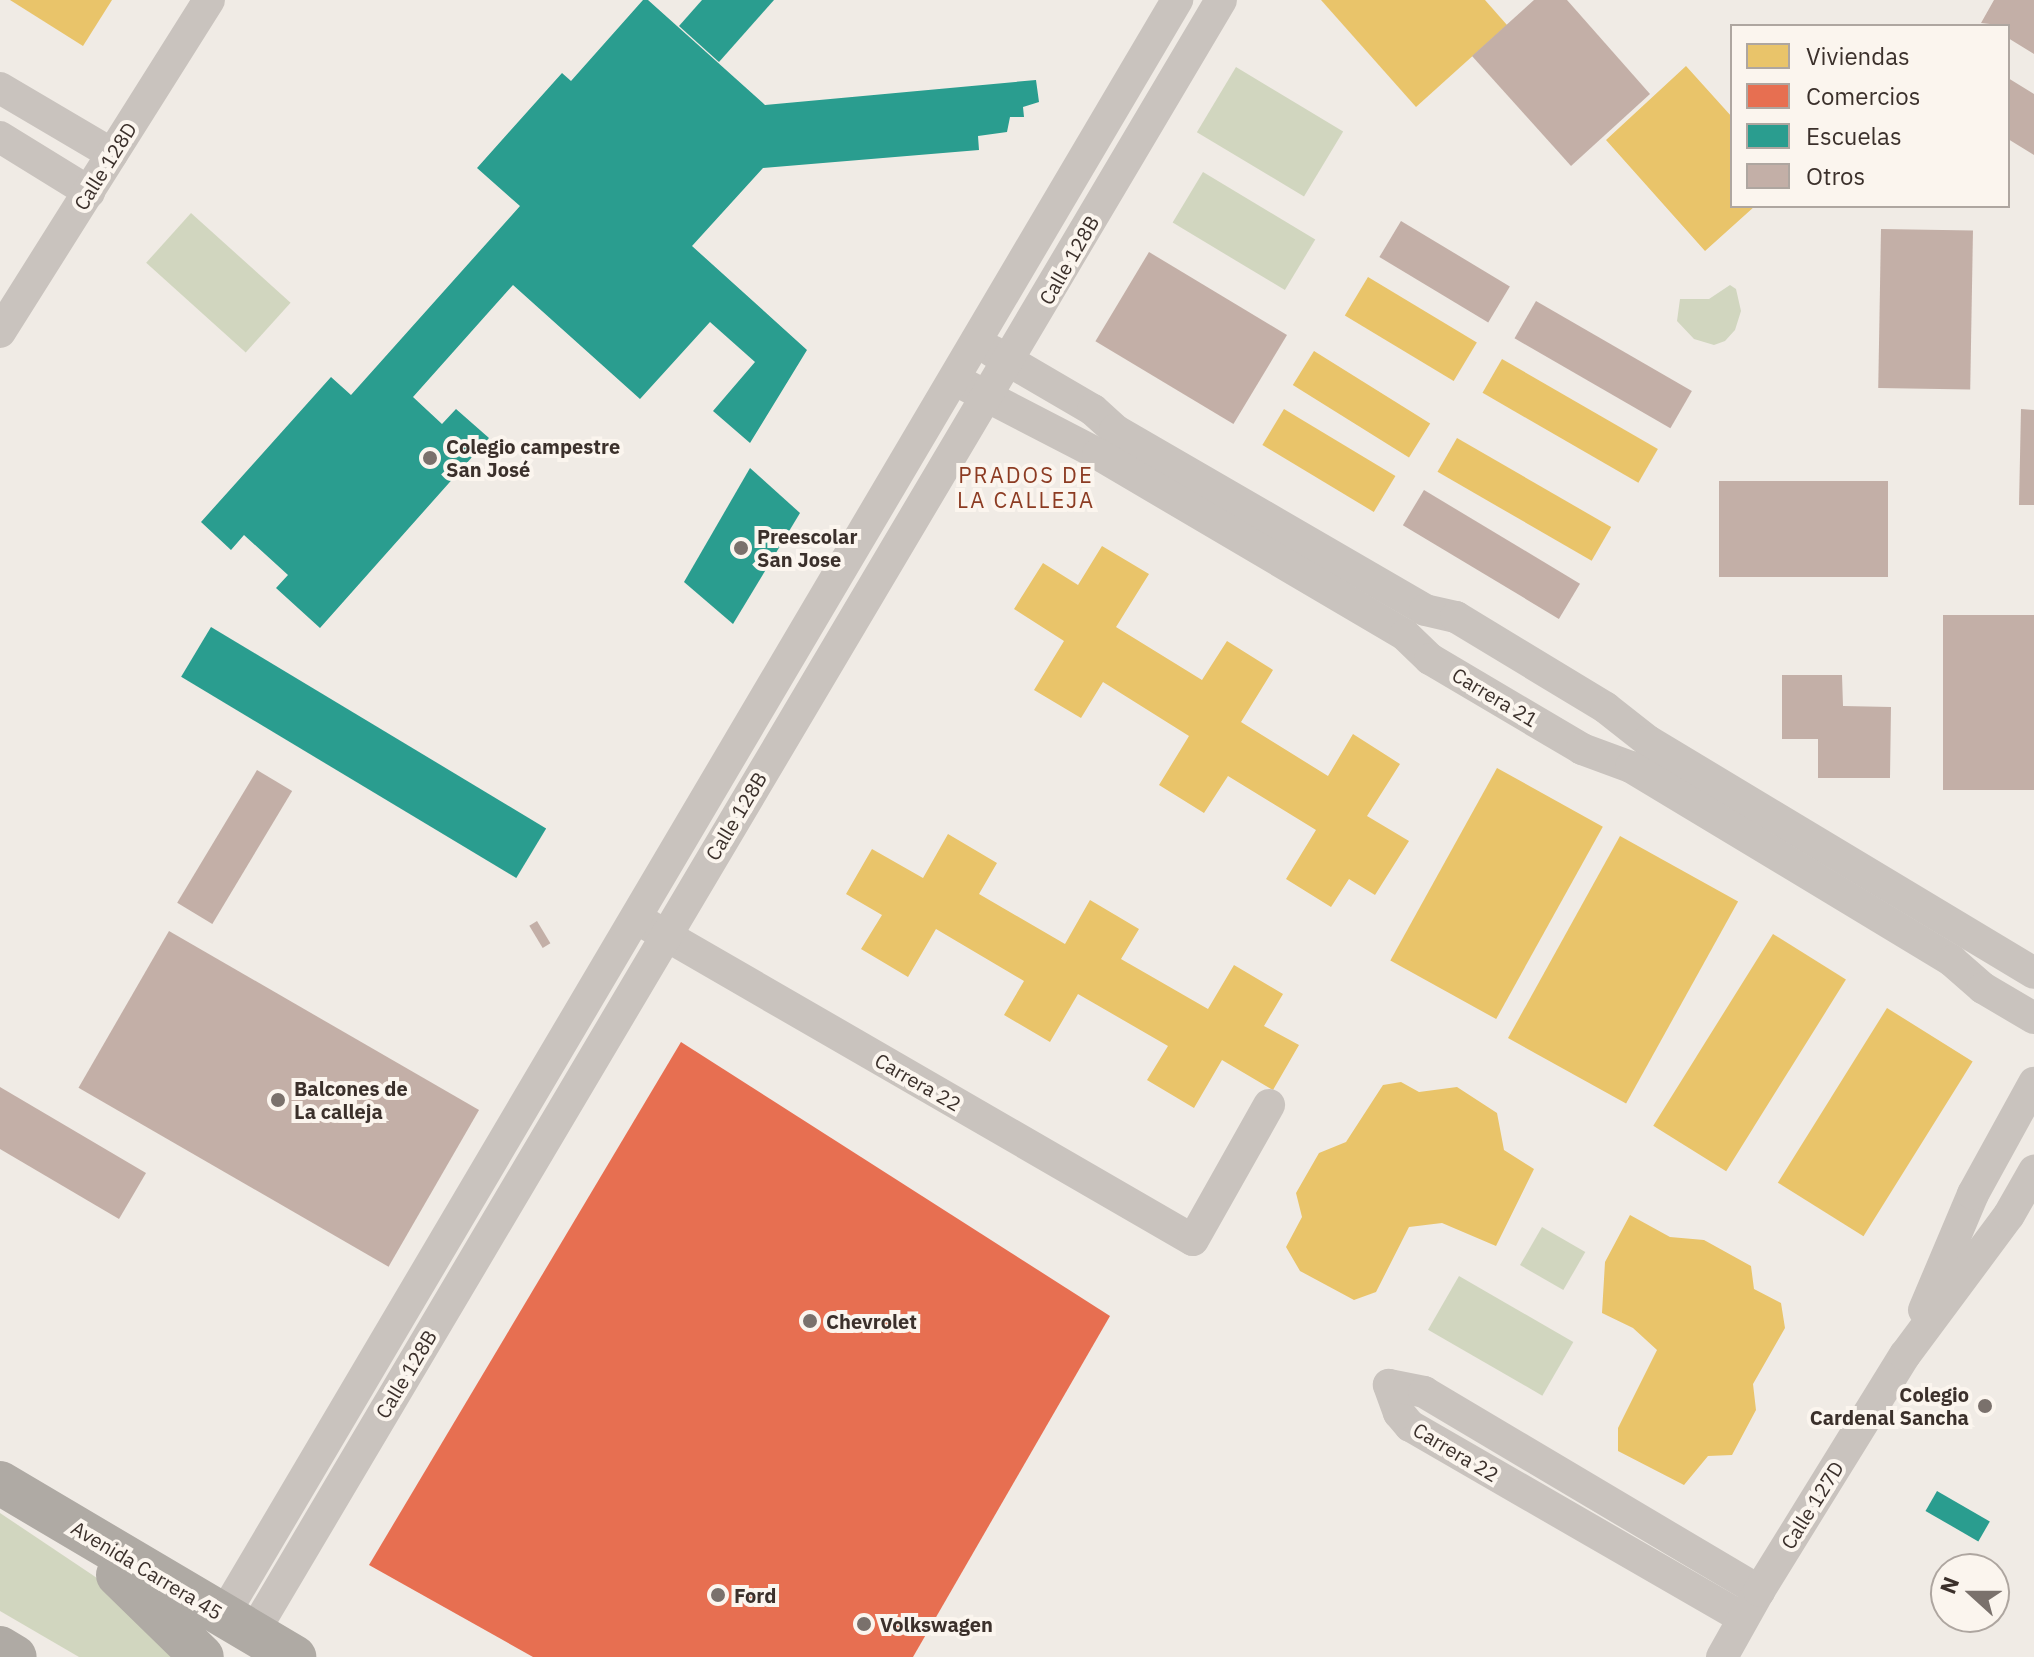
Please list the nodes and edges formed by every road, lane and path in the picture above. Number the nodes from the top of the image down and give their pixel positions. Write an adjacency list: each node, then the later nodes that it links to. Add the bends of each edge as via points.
1 (209, 0): 6 (street, Calle 128D)
2 (1177, 0): 9 (street, Calle 128B)
3 (1221, 0): 10 (street, Calle 128B)
4 (0, 88): 6 (street)
5 (0, 137): 7 (street)
6 (112, 154): 7 (street, Calle 128D)
7 (89, 192): 8 (street, Calle 128D)
8 (0, 332)
9 (975, 341): 10 (street); 11 (street, Calle 128B)
10 (1010, 361): 12 (street, Calle 128B); 15 (street, via 1093,410 1115,430 1425,610 1456,617 1606,708 1648,741)
11 (954, 379): 12 (street, Carrera 21); 13 (street, Calle 128B)
12 (987, 396): 14 (street, Calle 128B); 16 (street, Carrera 21, via 1098,454 1405,635 1430,659 1582,749 1631,767 1952,961 1983,988)
13 (636, 916): 14 (street, Carrera 22); 25 (street, Calle 128B)
14 (665, 935): 18 (street, Carrera 22, via 1193,1240); 25 (street, Calle 128B)
15 (2034, 973)
16 (2034, 1018)
17 (2034, 1083): 20 (street, Calle 127D, via 1973,1194)
18 (1269, 1105)
19 (2034, 1171): 20 (street, Calle 127D, via 2009,1215)
20 (1905, 1355): 23 (street, Calle 127D)
21 (0, 1483): 22 (highway, Avenida Carrera 45)
22 (47, 1511): 25 (highway, Avenida Carrera 45); 28 (highway)
23 (1759, 1591): 24 (street, Calle 127D); 24 (street, Carrera 22, via 1424,1392 1389,1385 1410,1426)
24 (1743, 1618): 30 (street, Calle 127D)
25 (238, 1624): 29 (highway, Avenida Carrera 45)
26 (0, 1648): 27 (highway)
27 (15, 1657)
28 (202, 1657)
29 (294, 1657)
30 (1722, 1657)

